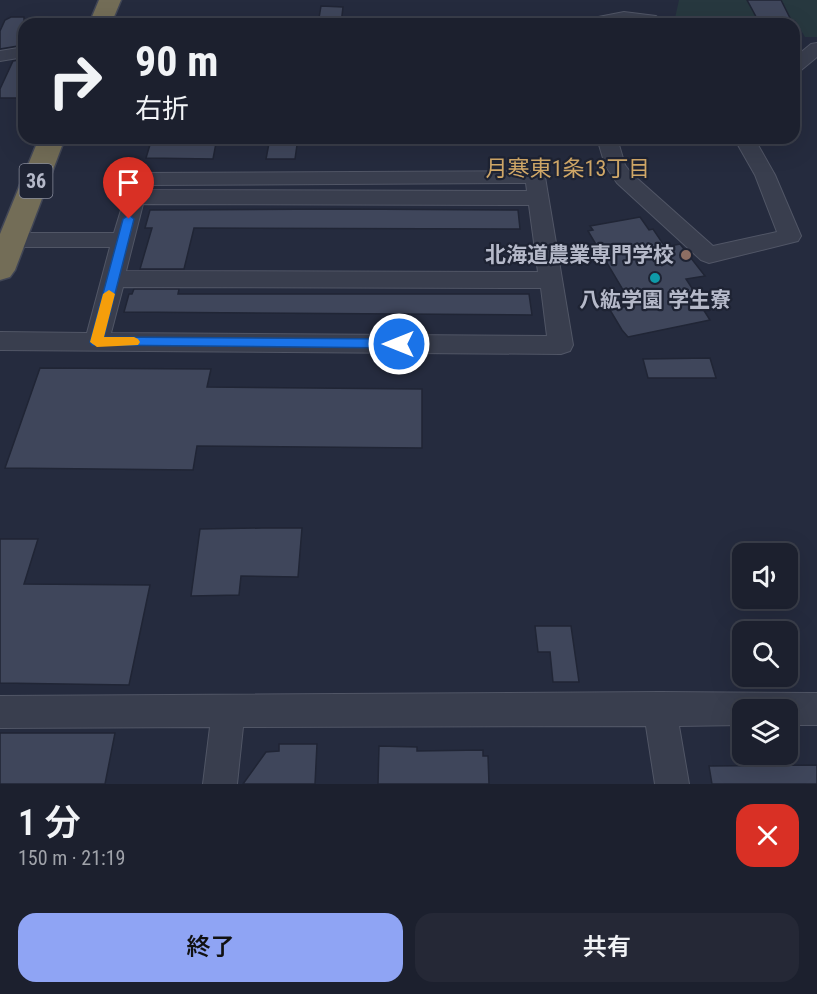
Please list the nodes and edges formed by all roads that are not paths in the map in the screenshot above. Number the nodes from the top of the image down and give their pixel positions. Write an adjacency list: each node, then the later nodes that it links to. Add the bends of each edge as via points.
1 (110, 0): 2 (highway)
2 (102, 18)
3 (618, 18): 4 (street)
4 (640, 18)
5 (800, 46): 6 (street)
6 (817, 47): 9 (street)
7 (18, 53): 8 (street)
8 (0, 56)
9 (800, 62)
10 (49, 144): 13 (highway, 36)
11 (609, 144): 12 (street, via 624,178 709,255 790,236)
12 (747, 144)
13 (10, 231): 14 (street); 15 (highway, 36)
14 (123, 240): 16 (street); 17 (street, via 139,179 535,177)
15 (0, 270)
16 (113, 279): 17 (street); 19 (street)
17 (551, 280): 19 (street, via 561,345)
18 (0, 341): 19 (street)
19 (97, 342)
20 (660, 708): 21 (street); 22 (street); 25 (street)
21 (817, 709)
22 (229, 710): 23 (street); 24 (street)
23 (0, 712)
24 (220, 784)
25 (672, 784)

